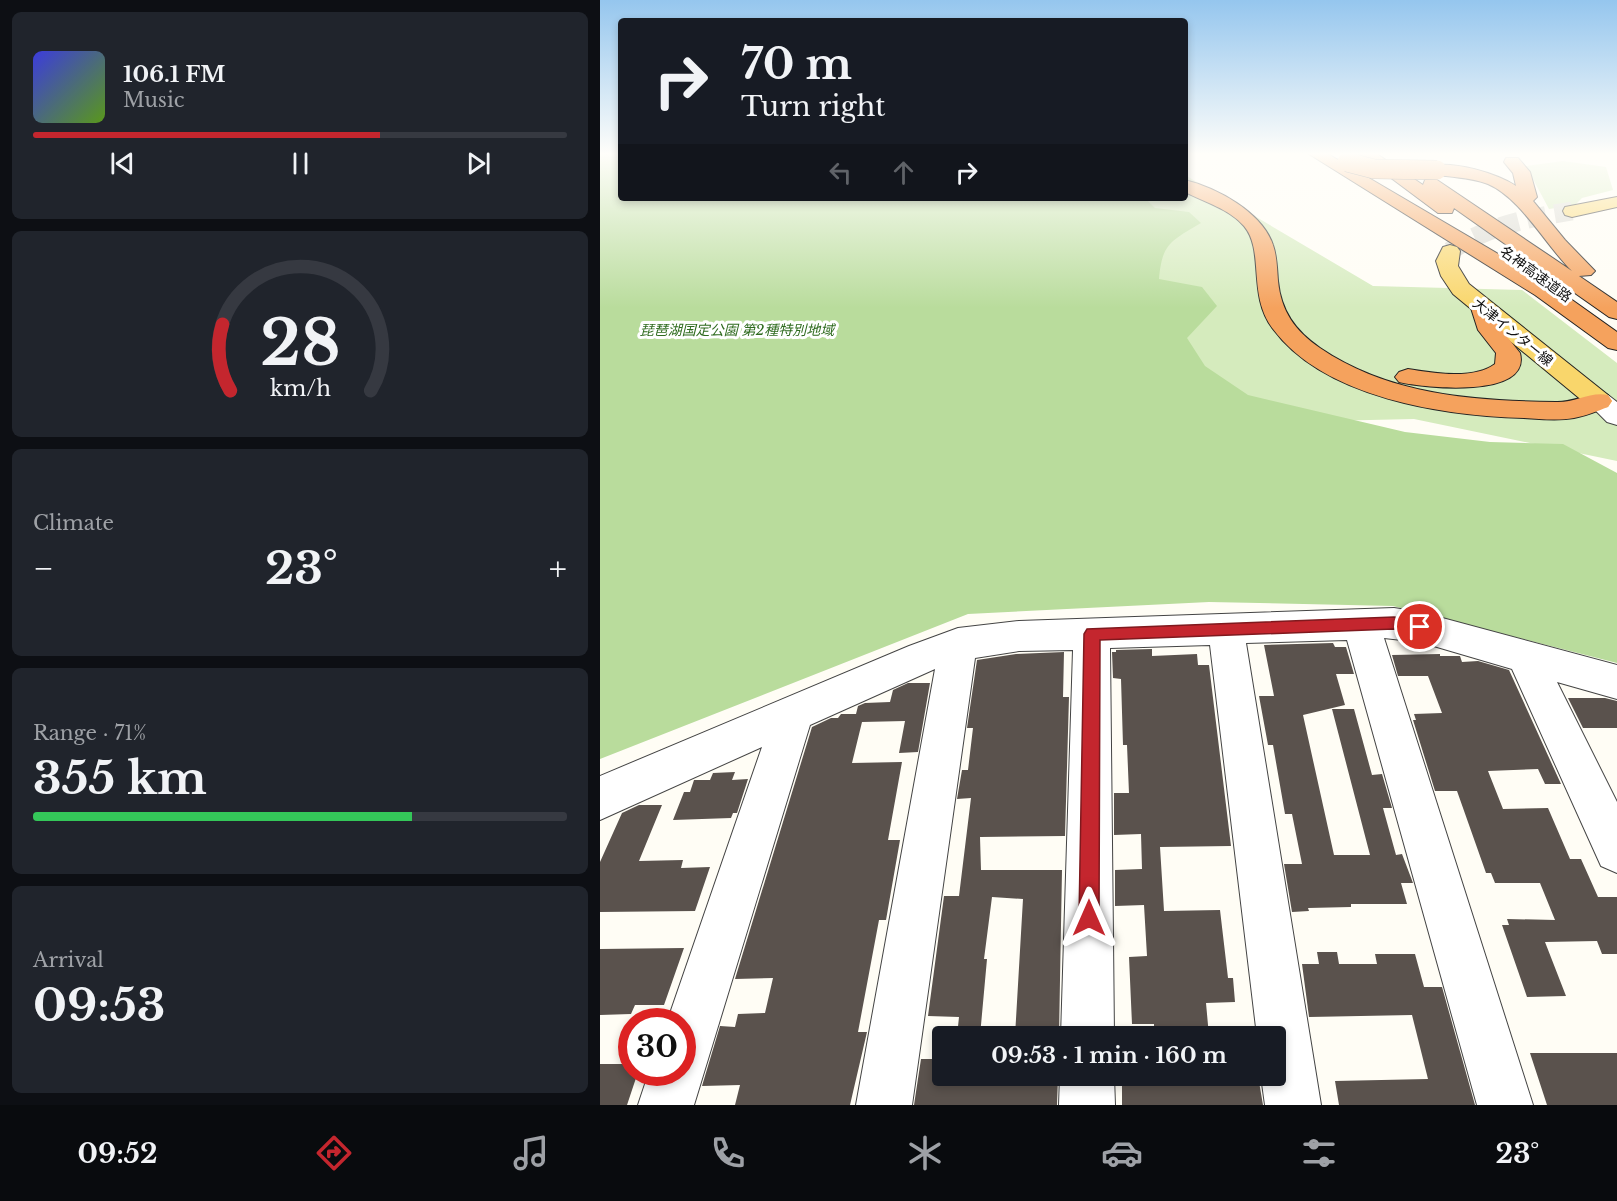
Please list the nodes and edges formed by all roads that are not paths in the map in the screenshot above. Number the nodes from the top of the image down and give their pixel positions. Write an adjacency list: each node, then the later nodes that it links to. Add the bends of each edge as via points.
1 (1227, 206): 16 (highway, via 1257,228 1266,248 1268,294 1276,318 1302,346 1334,367 1389,390 1469,407)
2 (1237, 206): 15 (highway, via 1263,223 1273,236 1288,313 1311,338)
3 (1403, 206): 14 (highway, via 1543,290)
4 (1439, 206): 13 (highway, 名神高速道路)
5 (1463, 206): 12 (highway, 名神高速道路)
6 (1531, 206): 10 (highway, via 1570,258)
7 (1599, 206): 8 (main road)
8 (1572, 211)
9 (1450, 251): 11 (main road, 大津インター線, via 1446,263 1452,278)
10 (1617, 301)
11 (1482, 308): 15 (highway, via 1491,331 1509,354 1506,370 1495,375 1424,380); 16 (main road, 大津インター線)
12 (1617, 312)
13 (1617, 332)
14 (1617, 343)
15 (1356, 364): 16 (highway, via 1387,379 1452,395)
16 (1608, 408)
17 (1361, 624): 18 (street); 21 (street, via 1420,627); 34 (street)
18 (1226, 629): 19 (street); 33 (street)
19 (1092, 634): 20 (street, via 1019,636); 27 (street)
20 (958, 644): 23 (street); 31 (street)
21 (1526, 658): 22 (street); 25 (street)
22 (1617, 682)
23 (794, 712): 24 (street); 26 (street)
24 (600, 798)
25 (1617, 850)
26 (696, 1013)
27 (1088, 1026)
28 (672, 1086): 30 (street)
29 (1087, 1086): 32 (street)
30 (666, 1105)
31 (884, 1105)
32 (1087, 1105)
33 (1293, 1105)
34 (1505, 1105)

